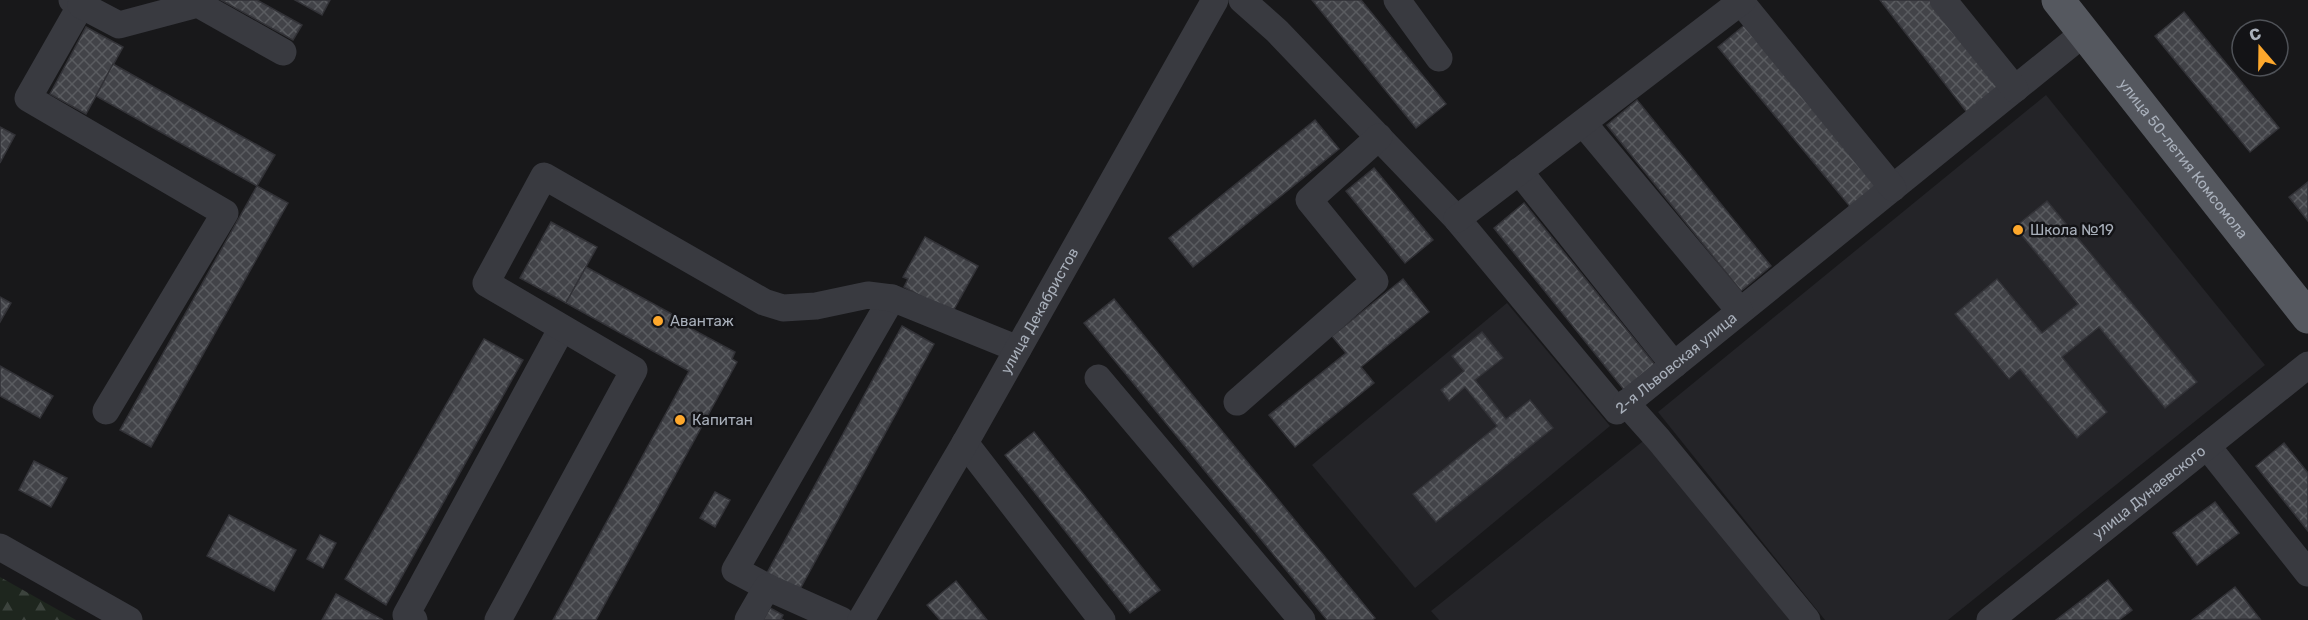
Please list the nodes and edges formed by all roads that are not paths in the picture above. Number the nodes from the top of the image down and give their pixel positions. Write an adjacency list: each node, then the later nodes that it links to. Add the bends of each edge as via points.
1 (1215, 0): 21 (street, улица Декабристов)
2 (1242, 0): 13 (street, 2-я Львовская улица)
3 (1396, 0): 10 (street)
4 (1943, 0): 11 (street)
5 (2058, 0): 8 (main road, улица 50-летия Комсомола)
6 (1742, 1): 12 (street); 15 (street)
7 (76, 2): 9 (street, via 119,25 198,4); 27 (street, via 28,98 225,213)
8 (2084, 33): 11 (street, 2-я Львовская улица); 19 (main road, улица 50-летия Комсомола)
9 (283, 52)
10 (1439, 58)
11 (2015, 89): 15 (street, 2-я Львовская улица)
12 (1583, 123): 14 (street); 18 (street)
13 (1379, 137): 16 (street, 2-я Львовская улица); 25 (street, via 1309,200 1375,281)
14 (1519, 171): 16 (street); 22 (street)
15 (1893, 188): 18 (street, 2-я Львовская улица)
16 (1457, 219): 26 (street, 2-я Львовская улица, via 1617,411)
17 (892, 298): 20 (street, via 868,295 816,306 783,308 764,302 544,176 486,283); 21 (street); 32 (street, via 735,570)
18 (1740, 311): 22 (street, 2-я Львовская улица)
19 (2308, 317)
20 (561, 328): 34 (street, via 406,615); 35 (street, via 634,370)
21 (1018, 349): 28 (street, улица Декабристов)
22 (1674, 365): 26 (street, 2-я Львовская улица)
23 (2308, 365): 29 (street, улица Дунаевского)
24 (1098, 378): 40 (street)
25 (1237, 402)
26 (1626, 403): 41 (street)
27 (106, 411)
28 (965, 443): 38 (street, улица Декабристов); 39 (street)
29 (2207, 446): 31 (street); 42 (street, улица Дунаевского)
30 (0, 547): 33 (street)
31 (2308, 573)
32 (767, 587): 36 (street); 37 (street)
33 (129, 620)
34 (414, 620)
35 (498, 620)
36 (748, 620)
37 (841, 620)
38 (861, 620)
39 (1102, 620)
40 (1302, 620)
41 (1807, 620)
42 (1990, 620)

